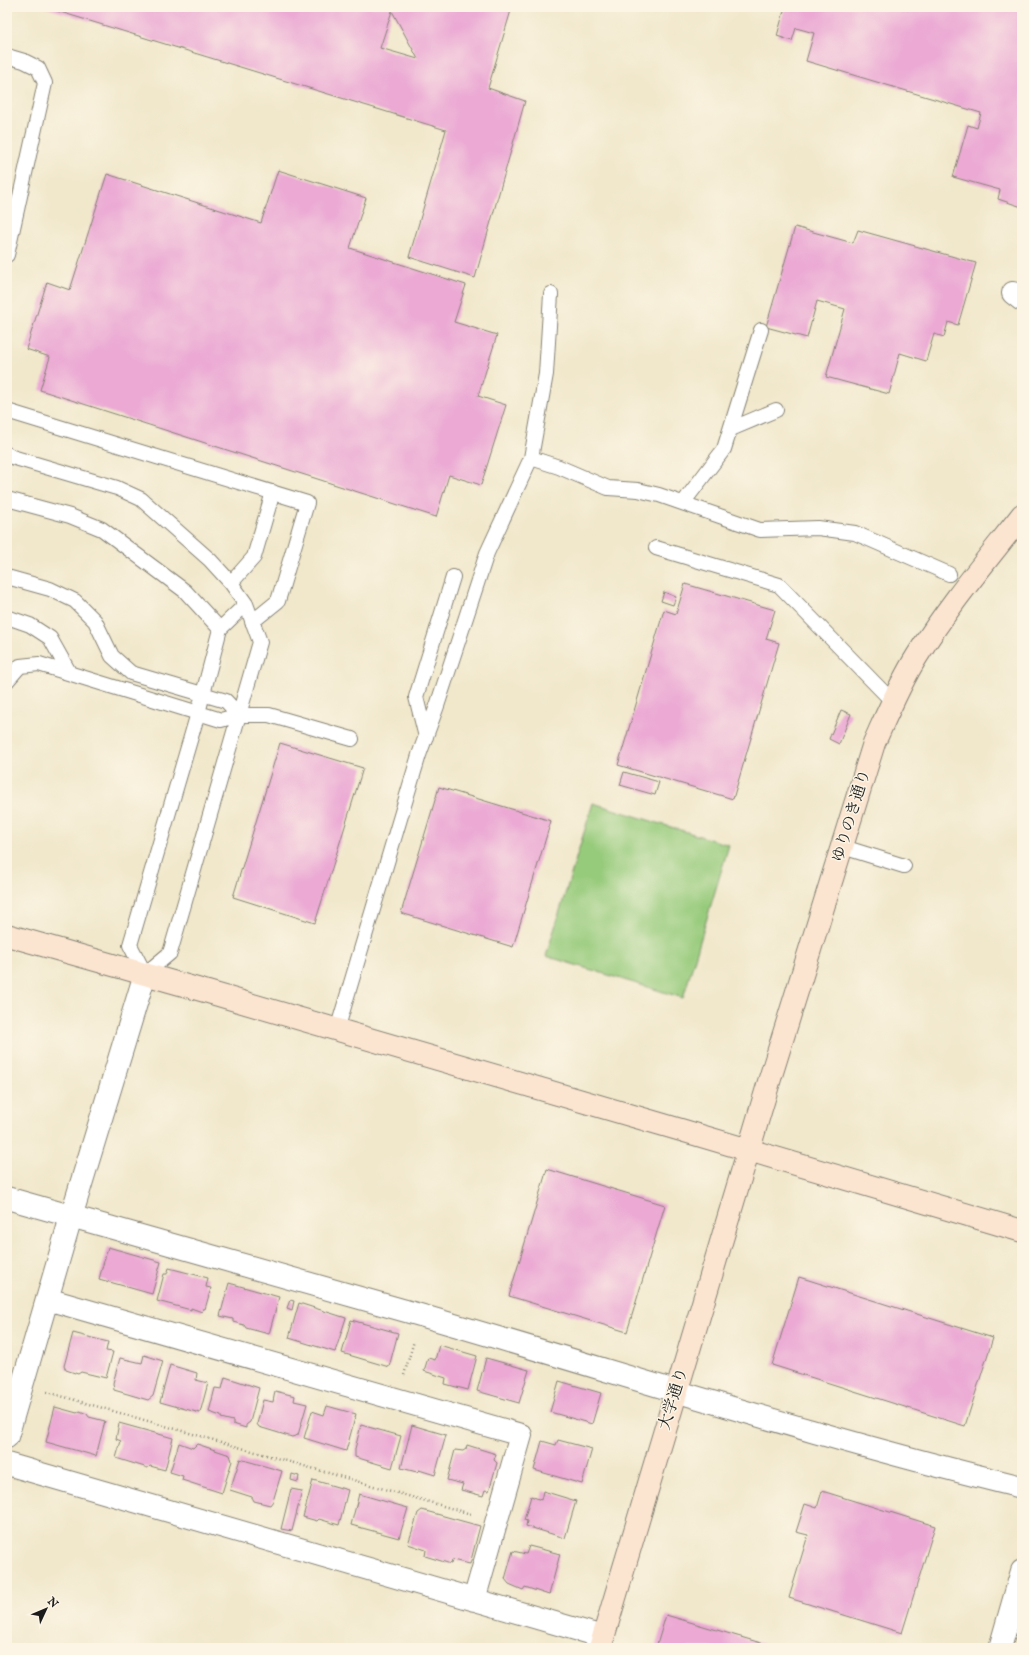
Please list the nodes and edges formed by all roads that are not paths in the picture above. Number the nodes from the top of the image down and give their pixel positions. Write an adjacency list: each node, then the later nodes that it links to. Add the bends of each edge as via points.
1 (7, 56): 2 (lane, via 38,68 45,83)
2 (7, 255)
3 (551, 294): 9 (lane, via 546,374)
4 (761, 330): 7 (lane)
5 (776, 410): 7 (lane)
6 (7, 411): 10 (lane)
7 (730, 429): 12 (lane, via 724,449)
8 (7, 454): 18 (lane, via 117,488 141,499 210,560)
9 (531, 458): 12 (lane, via 608,488 638,490); 29 (lane, via 486,553)
10 (273, 492): 18 (lane, via 254,557); 21 (lane, via 307,503 278,601)
11 (7, 499): 22 (lane, via 70,516 102,529 185,591)
12 (683, 503): 15 (lane, via 760,530 818,528 855,533)
13 (1022, 515): 26 (street, ゆりのき通り, via 947,611 916,657)
14 (656, 548): 26 (lane, via 779,585)
15 (949, 574)
16 (7, 577): 25 (lane, via 50,589 75,601 95,621 112,656 131,673)
17 (453, 577): 29 (lane, via 416,696)
18 (231, 583): 19 (lane)
19 (246, 604): 21 (lane); 22 (lane)
20 (7, 617): 23 (lane, via 30,625 50,638)
21 (252, 622): 28 (lane, via 260,642)
22 (220, 629): 25 (lane)
23 (69, 672): 24 (lane, via 39,664 20,666); 27 (lane)
24 (7, 681)
25 (203, 694): 27 (lane); 28 (lane, via 226,701)
26 (893, 702): 31 (street, ゆりのき通り, via 874,743)
27 (198, 714): 28 (lane, via 221,720); 34 (lane, via 130,945)
28 (239, 715): 30 (lane, via 269,715); 34 (lane, via 170,953)
29 (426, 737): 35 (lane)
30 (352, 740)
31 (843, 847): 32 (lane); 36 (street, ゆりのき通り)
32 (904, 866)
33 (7, 935): 34 (street)
34 (145, 974): 35 (street); 38 (street)
35 (337, 1030): 36 (street)
36 (748, 1150): 39 (street); 41 (street, 大学通り)
37 (7, 1198): 38 (street)
38 (71, 1217): 40 (street); 41 (street, via 421,1316)
39 (1022, 1232)
40 (47, 1299): 42 (street); 46 (street, via 521,1435)
41 (676, 1392): 44 (street, via 932,1465); 47 (street, 大学通り)
42 (7, 1437)
43 (7, 1464): 46 (street)
44 (1022, 1487)
45 (1022, 1571): 48 (street)
46 (474, 1600): 47 (street)
47 (601, 1642)
48 (1000, 1648)

